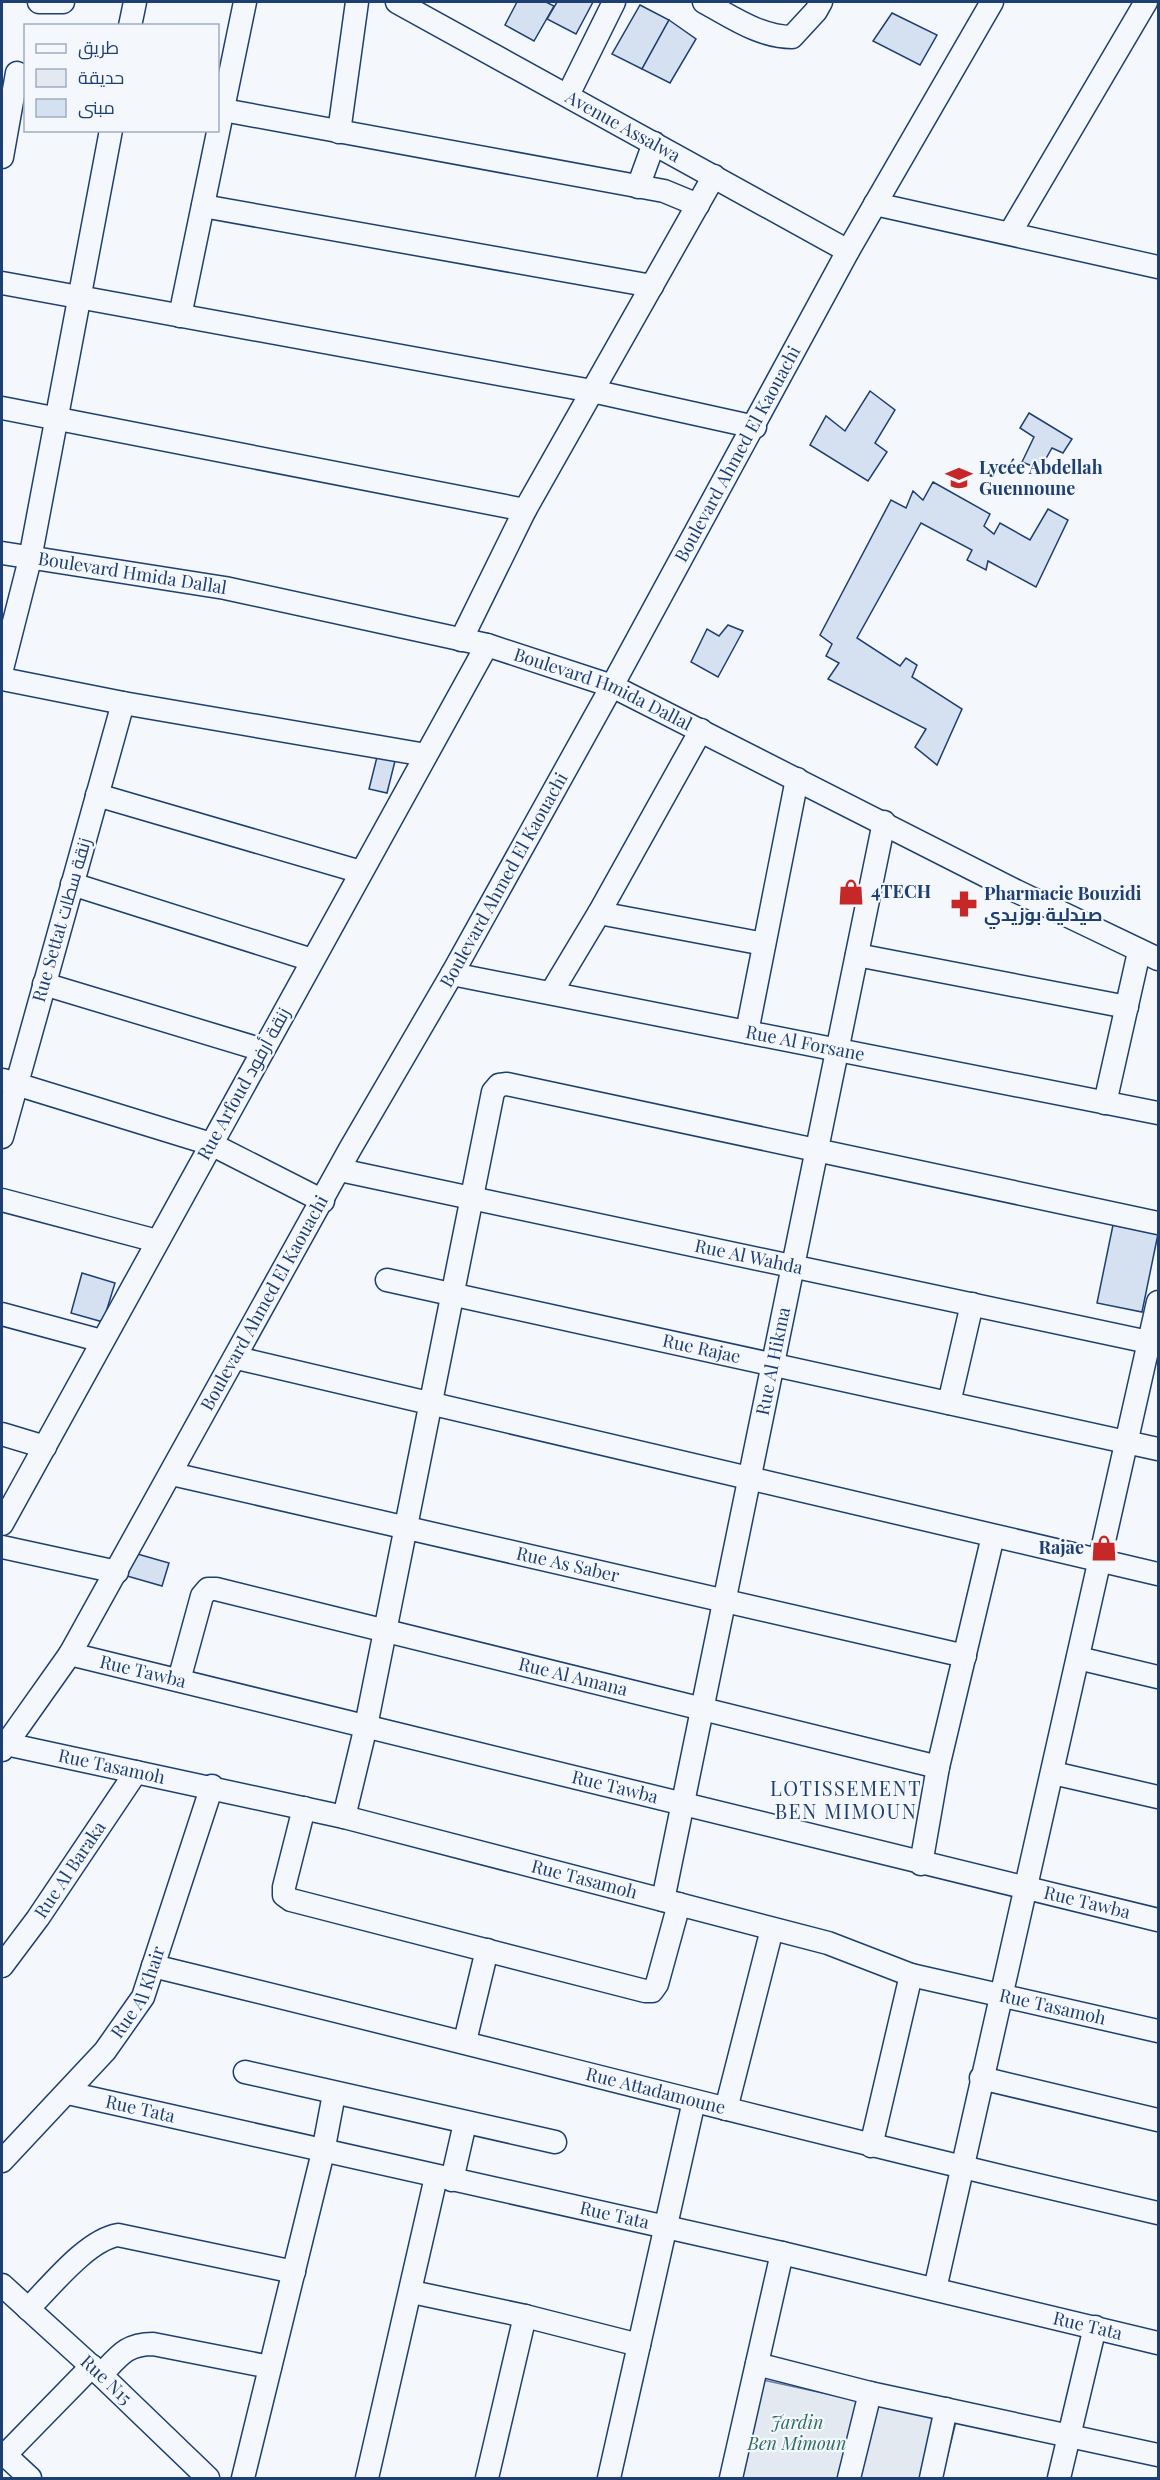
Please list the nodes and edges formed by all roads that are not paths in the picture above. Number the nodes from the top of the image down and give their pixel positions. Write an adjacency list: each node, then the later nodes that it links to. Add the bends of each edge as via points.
1 (39, 2): 2 (street)
2 (63, 2)
3 (135, 2): 12 (street)
4 (245, 2): 15 (street)
5 (357, 2): 18 (street)
6 (397, 2): 14 (street, Avenue Assalwa)
7 (614, 2): 14 (street)
8 (704, 2): 9 (street, via 778,37 792,37)
9 (821, 2)
10 (992, 2): 23 (street, Boulevard Ahmed El Kaouachi)
11 (1146, 2): 26 (street)
12 (130, 24)
13 (15, 73): 20 (street)
14 (568, 95): 19 (street, Avenue Assalwa)
15 (220, 110): 18 (street)
16 (111, 132): 31 (street)
17 (216, 132): 25 (street)
18 (339, 132): 22 (street)
19 (654, 143): 21 (street, Avenue Assalwa); 22 (street)
20 (2, 157)
21 (714, 177): 24 (street); 27 (street, Avenue Assalwa)
22 (638, 187): 24 (street, via 664,191)
23 (875, 204): 26 (street); 27 (street, Boulevard Ahmed El Kaouachi)
24 (698, 205): 30 (street)
25 (203, 206): 30 (street); 32 (street)
26 (1010, 233): 28 (street)
27 (848, 251): 36 (street, Boulevard Ahmed El Kaouachi)
28 (1158, 267)
29 (2, 284): 31 (street)
30 (652, 286): 33 (street)
31 (79, 298): 32 (street); 35 (street)
32 (180, 316): 33 (street)
33 (592, 391): 36 (street); 37 (street)
34 (2, 408): 35 (street)
35 (56, 419): 37 (street); 39 (street)
36 (755, 427): 44 (street, Boulevard Ahmed El Kaouachi)
37 (525, 510): 40 (street)
38 (2, 554): 39 (street, Boulevard Hmida Dallal)
39 (30, 559): 40 (street, Boulevard Hmida Dallal, via 225,588); 42 (street)
40 (461, 640): 41 (street, Boulevard Hmida Dallal)
41 (487, 645): 44 (street, Boulevard Hmida Dallal); 47 (street, Rue Arfoud زنقة أرفود)
42 (2, 669)
43 (2, 679): 45 (street)
44 (612, 687): 46 (street, Boulevard Hmida Dallal); 58 (street, Boulevard Ahmed El Kaouachi)
45 (123, 703): 47 (street); 49 (street, Rue Settat زنقة سطات)
46 (701, 730): 48 (street, Boulevard Hmida Dallal); 53 (street)
47 (426, 755): 51 (street, Rue Arfoud زنقة أرفود)
48 (797, 778): 50 (street, Boulevard Hmida Dallal); 54 (street)
49 (97, 795): 51 (street); 52 (street, Rue Settat زنقة سطات)
50 (884, 822): 55 (street, Rue Al Hikma); 56 (street, Boulevard Hmida Dallal)
51 (361, 872): 57 (street, Rue Arfoud زنقة أرفود)
52 (72, 884): 57 (street); 59 (street, Rue Settat زنقة سطات)
53 (599, 914): 54 (street); 60 (street)
54 (764, 944): 62 (street)
55 (857, 955): 61 (street); 64 (street, Rue Al Hikma)
56 (1149, 956): 61 (street)
57 (312, 960): 63 (street, Rue Arfoud زنقة أرفود)
58 (452, 974): 60 (street, Rue Al Forsane); 71 (street, Boulevard Ahmed El Kaouachi)
59 (44, 984): 63 (street); 65 (street, Rue Settat زنقة سطات)
60 (550, 993): 62 (street, Rue Al Forsane)
61 (1127, 1007): 66 (street)
62 (747, 1032): 64 (street, Rue Al Forsane)
63 (263, 1050): 69 (street, Rue Arfoud زنقة أرفود)
64 (837, 1050): 66 (street, Rue Al Forsane); 70 (street, Rue Al Hikma)
65 (9, 1081): 68 (street, Rue Settat زنقة سطات); 69 (street)
66 (1106, 1103): 67 (street, Rue Al Forsane)
67 (1158, 1113)
68 (2, 1137)
69 (211, 1144): 74 (street); 76 (street, Rue Arfoud زنقة أرفود)
70 (817, 1152): 72 (street, via 499,1085 493,1092); 75 (street); 77 (street, Rue Al Hikma)
71 (340, 1170): 72 (street, Rue Al Wahda); 74 (street, Boulevard Ahmed El Kaouachi)
72 (473, 1197): 77 (street, Rue Al Wahda); 79 (street)
73 (2, 1200): 76 (street)
74 (323, 1201): 85 (street, Boulevard Ahmed El Kaouachi)
75 (1158, 1223)
76 (158, 1241): 83 (street, Rue Arfoud زنقة أرفود)
77 (793, 1265): 81 (street, Rue Al Wahda); 86 (street, Rue Al Hikma)
78 (387, 1280): 79 (street, Rue Rajae)
79 (453, 1294): 86 (street, Rue Rajae); 88 (street)
80 (1158, 1302): 84 (street)
81 (972, 1304): 84 (street, Rue Al Wahda); 87 (street)
82 (2, 1314): 83 (street)
83 (102, 1341): 91 (street, Rue Arfoud زنقة أرفود)
84 (1154, 1343): 90 (street)
85 (237, 1358): 88 (street); 93 (street, Boulevard Ahmed El Kaouachi)
86 (772, 1364): 87 (street, Rue Rajae); 94 (street, Rue Al Hikma)
87 (949, 1403): 90 (street, Rue Rajae)
88 (430, 1405): 94 (street); 96 (street)
89 (2, 1434): 91 (street)
90 (1128, 1443): 92 (street, Rue Rajae); 99 (street)
91 (45, 1447): 95 (street, Rue Arfoud زنقة أرفود)
92 (1158, 1449)
93 (172, 1474): 96 (street, Rue As Saber); 100 (street, Boulevard Ahmed El Kaouachi)
94 (750, 1478): 97 (street); 102 (street, Rue Al Hikma)
95 (2, 1524)
96 (406, 1527): 102 (street, Rue As Saber); 103 (street)
97 (993, 1536): 99 (street); 105 (street)
98 (2, 1547): 100 (street)
99 (1100, 1561): 101 (street); 106 (street)
100 (117, 1572): 104 (street, Boulevard Ahmed El Kaouachi)
101 (1158, 1574)
102 (724, 1601): 105 (street, Rue As Saber); 109 (street, Rue Al Hikma)
103 (386, 1631): 108 (street, Rue Al Amana, via 208,1589 202,1596); 109 (street, Rue Al Amana); 110 (street)
104 (70, 1654): 108 (street, Rue Tawba); 111 (street, Boulevard Ahmed El Kaouachi)
105 (965, 1656): 112 (street)
106 (1078, 1658): 107 (street); 114 (street)
107 (1158, 1677)
108 (179, 1680): 110 (street, Rue Tawba)
109 (702, 1709): 112 (street, Rue Al Amana); 117 (street, Rue Al Hikma)
110 (366, 1726): 117 (street, Rue Tawba); 119 (street)
111 (4, 1747): 113 (street, Rue Tasamoh)
112 (938, 1767): 120 (street)
113 (136, 1772): 115 (street, Rue Tasamoh); 126 (street, Rue Al Baraka)
114 (1053, 1773): 116 (street); 121 (street)
115 (212, 1786): 118 (street, Rue Tasamoh); 127 (street, Rue Al Khair)
116 (1158, 1797)
117 (683, 1805): 120 (street, Rue Tawba); 122 (street, Rue Al Hikma)
118 (304, 1808): 119 (street, Rue Tasamoh); 125 (street, via 284,1895)
119 (344, 1817): 122 (street, Rue Tasamoh)
120 (921, 1864): 121 (street, Rue Tawba)
121 (1025, 1889): 123 (street, Rue Tawba); 129 (street)
122 (671, 1902): 124 (street, Rue Tasamoh); 125 (street, Rue Al Hikma, via 657,1984 652,1991)
123 (1158, 1920)
124 (772, 1929): 128 (street, Rue Tasamoh, via 828,1943); 137 (street)
125 (487, 1950): 131 (street)
126 (2, 1966)
127 (153, 1966): 131 (street, Rue Attadamoune); 134 (street, Rue Al Khair, via 143,1997 129,2019)
128 (911, 1975): 129 (street, Rue Tasamoh); 141 (street)
129 (1000, 1994): 130 (street, Rue Tasamoh); 133 (street)
130 (1158, 2031)
131 (465, 2041): 136 (street, Rue Attadamoune)
132 (245, 2072): 135 (street)
133 (981, 2079): 138 (street); 144 (street)
134 (68, 2093): 142 (street, Rue Tata); 143 (street, Rue Al Khair)
135 (334, 2094): 139 (street); 142 (street)
136 (694, 2100): 137 (street, Rue Attadamoune); 147 (street)
137 (726, 2109): 141 (street, Rue Attadamoune)
138 (1158, 2120)
139 (465, 2123): 140 (street); 145 (street)
140 (555, 2142)
141 (871, 2146): 144 (street, Rue Attadamoune)
142 (323, 2152): 145 (street, Rue Tata); 149 (street)
143 (2, 2162)
144 (962, 2168): 146 (street, Rue Attadamoune); 151 (street)
145 (444, 2178): 147 (street, Rue Tata); 152 (street)
146 (1158, 2213)
147 (666, 2227): 148 (street, Rue Tata); 157 (street)
148 (782, 2253): 151 (street, Rue Tata); 158 (street)
149 (294, 2272): 153 (street, via 118,2235 100,2240); 159 (street)
150 (2, 2285): 153 (street, Rue N15)
151 (935, 2289): 155 (street, Rue Tata)
152 (412, 2292): 154 (street); 169 (street)
153 (28, 2309): 160 (street, Rue N15)
154 (525, 2316): 157 (street); 170 (street)
155 (1095, 2327): 156 (street, Rue Tata); 163 (street)
156 (1158, 2343)
157 (639, 2344): 171 (street)
158 (757, 2364): 161 (street); 172 (street)
159 (270, 2367): 160 (street, via 137,2344); 168 (street)
160 (97, 2371): 164 (street); 167 (street, Rue N15)
161 (870, 2393): 162 (street); 173 (street)
162 (946, 2409): 163 (street); 174 (street)
163 (1069, 2434): 165 (street); 175 (street)
164 (3, 2453): 166 (street)
165 (1158, 2455)
166 (30, 2478)
167 (208, 2478)
168 (243, 2478)
169 (367, 2478)
170 (487, 2478)
171 (609, 2478)
172 (731, 2478)
173 (849, 2478)
174 (931, 2478)
175 (1059, 2478)

